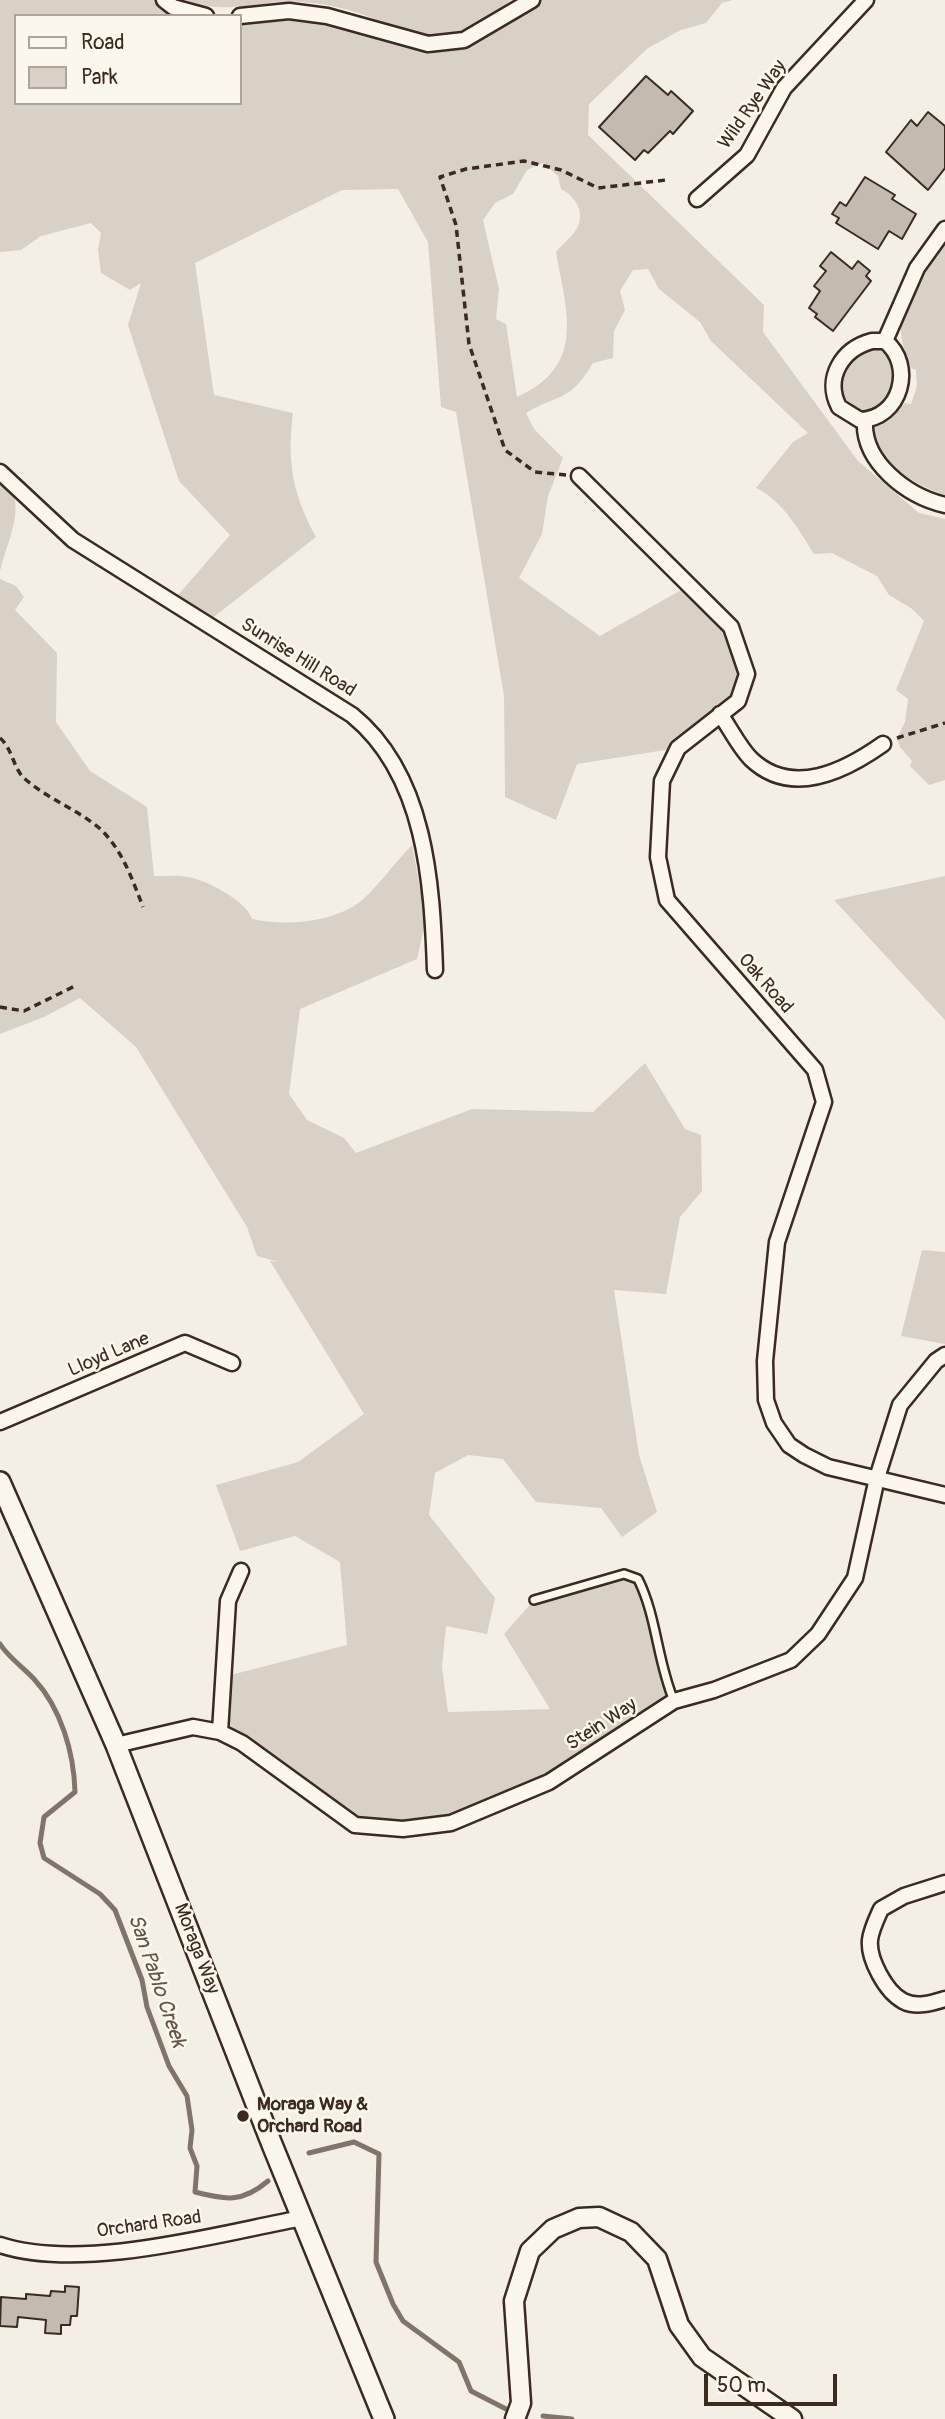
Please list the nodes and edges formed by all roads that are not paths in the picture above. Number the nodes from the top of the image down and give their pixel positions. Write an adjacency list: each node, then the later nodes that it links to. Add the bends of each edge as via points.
1 (164, 0): 4 (street)
2 (532, 0): 5 (street, via 464,40 428,44 327,16 289,11)
3 (866, 0): 6 (street, Wild Rye Way, via 784,88 747,155)
4 (199, 14)
5 (242, 16)
6 (697, 199)
7 (945, 229): 8 (street, via 917,268)
8 (885, 341): 9 (street, via 900,361 900,388 884,412); 9 (street, via 851,349 836,372 834,390 839,407)
9 (865, 420): 12 (street, via 866,444 874,457 916,494)
10 (0, 472): 15 (street, Sunrise Hill Road, via 73,540 370,729 409,798 424,845)
11 (579, 476): 13 (street, Oak Road, via 732,627 747,674 738,701)
12 (945, 505)
13 (720, 714): 14 (street, via 751,759 781,778 823,777 854,764); 19 (street, Oak Road, via 678,748 662,781 658,857 667,900 815,1070 824,1102 777,1241 765,1361 766,1400 789,1445 828,1467)
14 (883, 744)
15 (435, 970)
16 (945, 1355): 19 (street, Stein Way, via 900,1405)
17 (232, 1363): 18 (street, Lloyd Lane, via 186,1343)
18 (0, 1422)
19 (877, 1478): 21 (street, Oak Road); 24 (street, Stein Way, via 855,1578 818,1634 791,1660)
20 (0, 1482): 26 (main road, Moraga Way)
21 (945, 1496)
22 (241, 1571): 25 (street, via 228,1601)
23 (534, 1600): 24 (lane, via 624,1574 638,1578 649,1600 664,1677)
24 (674, 1701): 25 (street, Stein Way, via 549,1782 451,1823 403,1829 355,1825)
25 (220, 1732): 26 (street, Stein Way, via 193,1727)
26 (116, 1745): 29 (main road, Moraga Way)
27 (945, 1883): 28 (street, via 881,1909 870,1941 874,1962 889,1989 903,2001 927,2005)
28 (945, 1999)
29 (302, 2218): 30 (street, Orchard Road, via 162,2245 75,2255); 31 (main road, Moraga Way)
30 (0, 2245)
31 (384, 2419)
32 (515, 2419): 33 (street, via 521,2403 514,2301 530,2251 553,2228 579,2218 599,2217 631,2232 657,2259 679,2325 702,2357)
33 (792, 2419)

